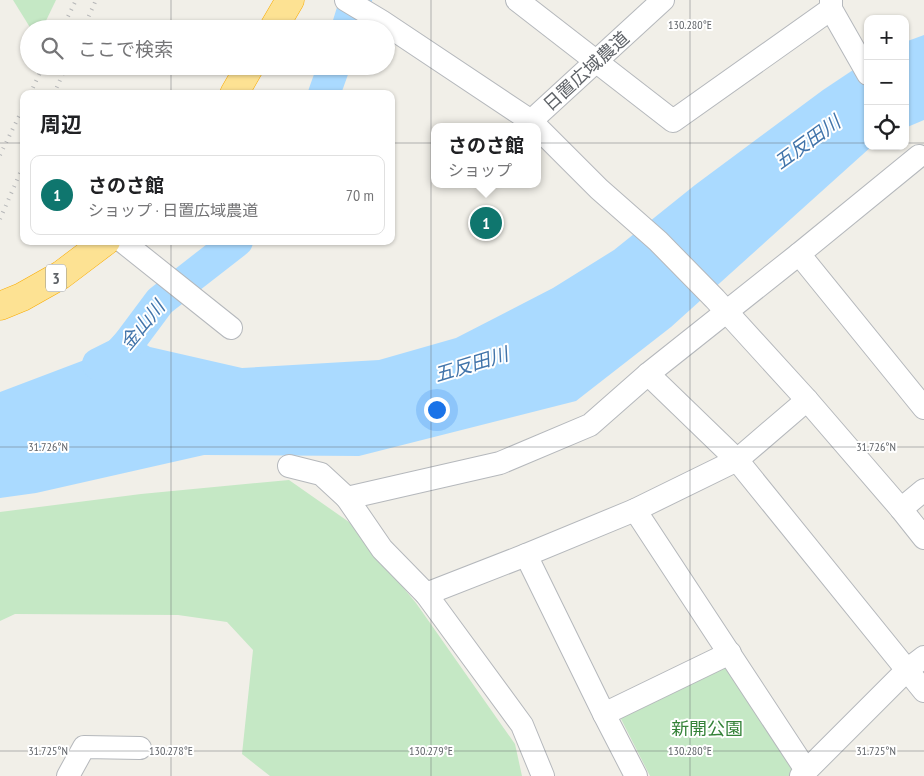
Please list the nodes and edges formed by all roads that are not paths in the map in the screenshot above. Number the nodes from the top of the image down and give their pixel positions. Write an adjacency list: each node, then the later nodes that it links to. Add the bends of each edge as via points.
1 (290, 0): 6 (highway)
2 (346, 0): 7 (street)
3 (516, 0): 9 (street)
4 (663, 0): 9 (street, 日置広域農道)
5 (831, 4): 9 (street, via 673,120); 10 (street)
6 (278, 20)
7 (379, 20)
8 (395, 30): 13 (street)
9 (596, 61): 14 (street, 日置広域農道)
10 (864, 67)
11 (245, 75): 12 (highway)
12 (236, 90)
13 (532, 123)
14 (537, 123)
15 (541, 131): 20 (street)
16 (916, 153): 19 (street)
17 (113, 245): 21 (highway, 3, via 22,297)
18 (122, 245): 22 (street)
19 (800, 254): 20 (street); 25 (street)
20 (721, 305): 23 (street); 24 (street)
21 (0, 306)
22 (231, 328)
23 (648, 374): 26 (street); 29 (street, via 590,425 500,463)
24 (807, 400): 26 (street); 30 (street)
25 (924, 408)
26 (737, 460): 31 (street); 36 (street)
27 (289, 466): 29 (street, via 321,474)
28 (924, 490): 30 (street)
29 (348, 498): 34 (street, via 382,548)
30 (901, 509): 32 (street)
31 (635, 510): 33 (street); 35 (street)
32 (924, 538)
33 (526, 555): 34 (street); 38 (street)
34 (426, 594): 42 (street, via 522,725)
35 (730, 653): 38 (street); 40 (street)
36 (915, 664): 37 (street); 40 (street)
37 (924, 691)
38 (604, 714): 43 (street)
39 (140, 748): 41 (street, via 84,747)
40 (804, 773)
41 (68, 776)
42 (543, 776)
43 (636, 776)

